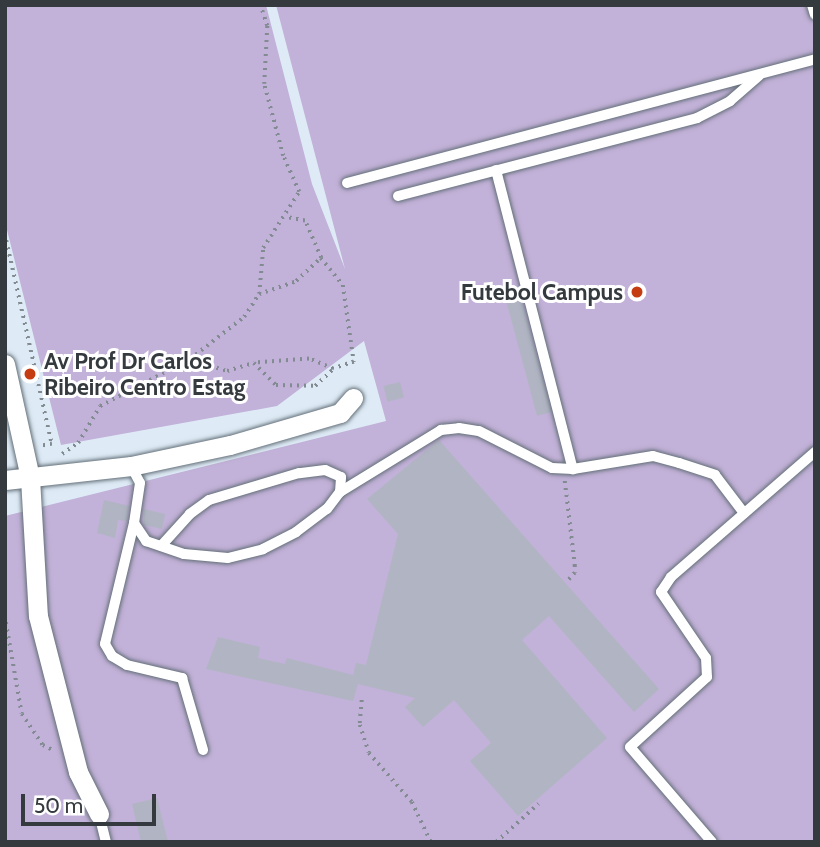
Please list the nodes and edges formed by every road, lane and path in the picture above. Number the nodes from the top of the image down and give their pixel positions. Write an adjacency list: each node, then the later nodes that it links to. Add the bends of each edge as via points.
1 (260, 5): 9 (path, via 267,26 264,84 283,156 299,192)
2 (812, 5): 3 (lane)
3 (815, 15)
4 (815, 59): 5 (lane)
5 (762, 73): 6 (lane, via 730,101 697,118); 7 (lane)
6 (496, 170): 8 (lane); 22 (lane)
7 (347, 183)
8 (398, 196)
9 (284, 217): 11 (path, via 305,221); 12 (path, via 262,248)
10 (5, 234): 18 (path, via 52,444)
11 (321, 258): 12 (path, via 296,281); 16 (path, via 343,285 354,362)
12 (259, 293): 13 (path, via 244,317)
13 (190, 359): 14 (path, via 227,371); 20 (path, via 100,406 78,443)
14 (254, 363): 16 (path, via 309,359); 16 (path, via 276,385 315,386)
15 (5, 364): 18 (street)
16 (332, 369)
17 (353, 398): 21 (street, via 340,413)
18 (24, 448): 23 (street)
19 (815, 452): 26 (lane)
20 (58, 457)
21 (131, 466): 23 (street); 27 (lane, via 140,483)
22 (568, 469): 25 (lane, via 538,462 479,431 459,428 441,430); 26 (lane, via 653,456 715,475); 29 (path, via 575,573)
23 (30, 478): 24 (street); 33 (street, via 38,616)
24 (5, 480)
25 (340, 492): 28 (lane, via 327,509 263,549 228,558 184,554); 28 (lane, via 341,477 325,470 209,500)
26 (744, 513): 39 (lane, via 671,577 661,592 706,658 706,677 630,747)
27 (134, 523): 28 (lane, via 146,541); 32 (lane, via 105,644 112,656 127,665 182,678)
28 (161, 546)
29 (566, 583)
30 (5, 616): 33 (path, via 22,714 43,745)
31 (362, 699): 37 (path, via 360,725 369,753 412,802)
32 (203, 750)
33 (74, 759): 35 (street)
34 (538, 804): 38 (path)
35 (99, 814): 36 (lane)
36 (106, 842)
37 (431, 842)
38 (496, 842)
39 (712, 842)

